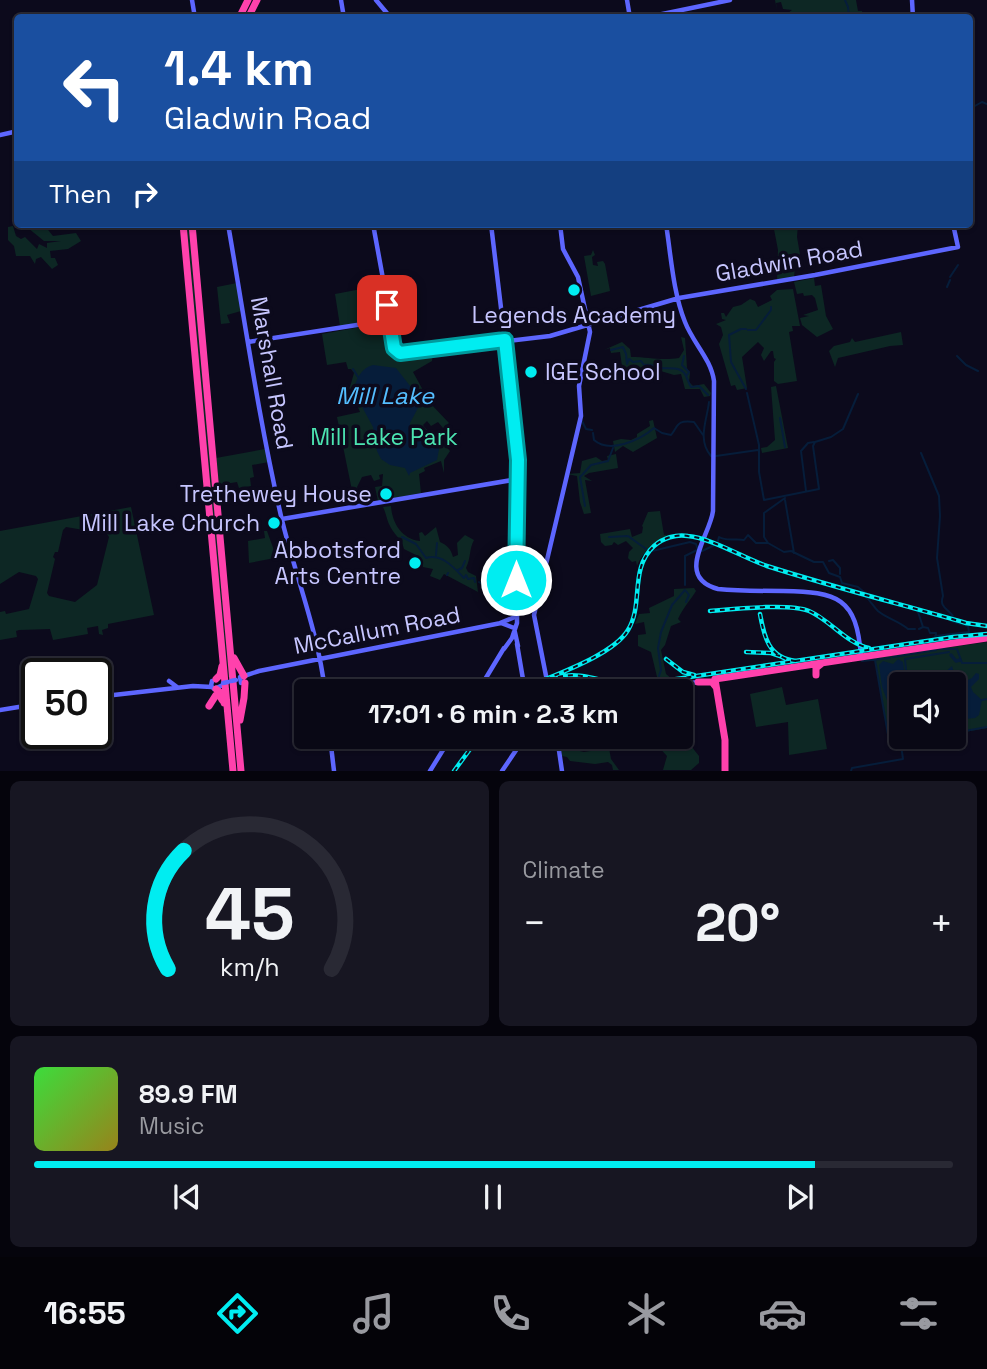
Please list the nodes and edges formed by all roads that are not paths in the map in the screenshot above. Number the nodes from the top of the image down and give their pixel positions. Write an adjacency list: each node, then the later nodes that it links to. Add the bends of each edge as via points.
1 (192, 0): 4 (main road)
2 (376, 0): 5 (main road)
3 (730, 0): 6 (main road)
4 (194, 13)
5 (388, 14)
6 (662, 14)
7 (183, 228): 28 (highway)
8 (192, 228): 31 (highway)
9 (229, 228): 22 (main road, Marshall Road)
10 (374, 228): 19 (main road)
11 (491, 228): 15 (main road)
12 (561, 228): 20 (main road, via 563,247 578,277)
13 (666, 228): 18 (main road)
14 (953, 228): 18 (main road, Gladwin Road, via 956,249)
15 (493, 242): 17 (main road); 21 (main road)
16 (488, 259): 17 (main road)
17 (495, 263): 21 (main road)
18 (678, 299): 20 (main road, Gladwin Road); 38 (main road, via 691,335 712,370 714,397 713,511 696,568 703,581 718,589 825,593 842,603 854,620)
19 (390, 320): 22 (main road); 23 (main road, via 400,353)
20 (587, 325): 23 (main road); 46 (main road, via 589,344 579,386 581,416 534,617)
21 (504, 333): 23 (main road); 23 (main road, via 501,339)
22 (248, 342): 27 (main road, Marshall Road)
23 (505, 343): 24 (main road)
24 (510, 390): 25 (main road); 25 (main road, via 506,408)
25 (512, 417): 26 (main road)
26 (516, 479): 27 (main road); 29 (main road)
27 (282, 519): 39 (main road, Marshall Road)
28 (216, 585): 49 (highway, via 220,675); 60 (highway)
29 (516, 607): 30 (main road); 33 (main road)
30 (515, 617): 32 (main road); 33 (main road)
31 (228, 618): 49 (highway, via 234,659); 65 (highway)
32 (498, 624): 33 (main road, McCallum Road); 34 (main road, McCallum Road)
33 (515, 632): 44 (main road, via 499,652); 45 (main road)
34 (441, 636): 36 (main road); 39 (main road, McCallum Road)
35 (985, 639): 37 (highway); 37 (highway, via 923,645 918,640 910,648)
36 (449, 641)
37 (888, 652): 38 (highway)
38 (859, 653): 40 (highway)
39 (321, 658): 41 (main road, McCallum Road); 43 (main road, Marshall Road)
40 (813, 667): 47 (highway); 47 (highway, via 779,664)
41 (261, 672): 42 (main road); 49 (main road, McCallum Road)
42 (267, 675)
43 (324, 679)
44 (487, 679)
45 (523, 679)
46 (547, 679)
47 (717, 679): 50 (main road); 53 (highway)
48 (169, 681): 52 (main road)
49 (230, 682): 52 (main road); 59 (highway, via 223,696); 65 (highway, via 244,698 239,722)
50 (698, 682): 51 (main road); 53 (highway, via 713,682)
51 (693, 683)
52 (175, 689): 54 (main road); 55 (main road)
53 (719, 695): 71 (highway)
54 (112, 696)
55 (172, 696)
56 (209, 706): 59 (highway, via 219,695)
57 (21, 707): 58 (main road)
58 (0, 710)
59 (225, 713): 60 (highway)
60 (231, 747): 66 (highway)
61 (331, 749): 67 (main road)
62 (444, 749): 68 (main road)
63 (517, 749): 69 (main road)
64 (558, 749): 70 (main road)
65 (241, 767)
66 (233, 771)
67 (334, 771)
68 (430, 771)
69 (502, 771)
70 (562, 771)
71 (726, 771)

